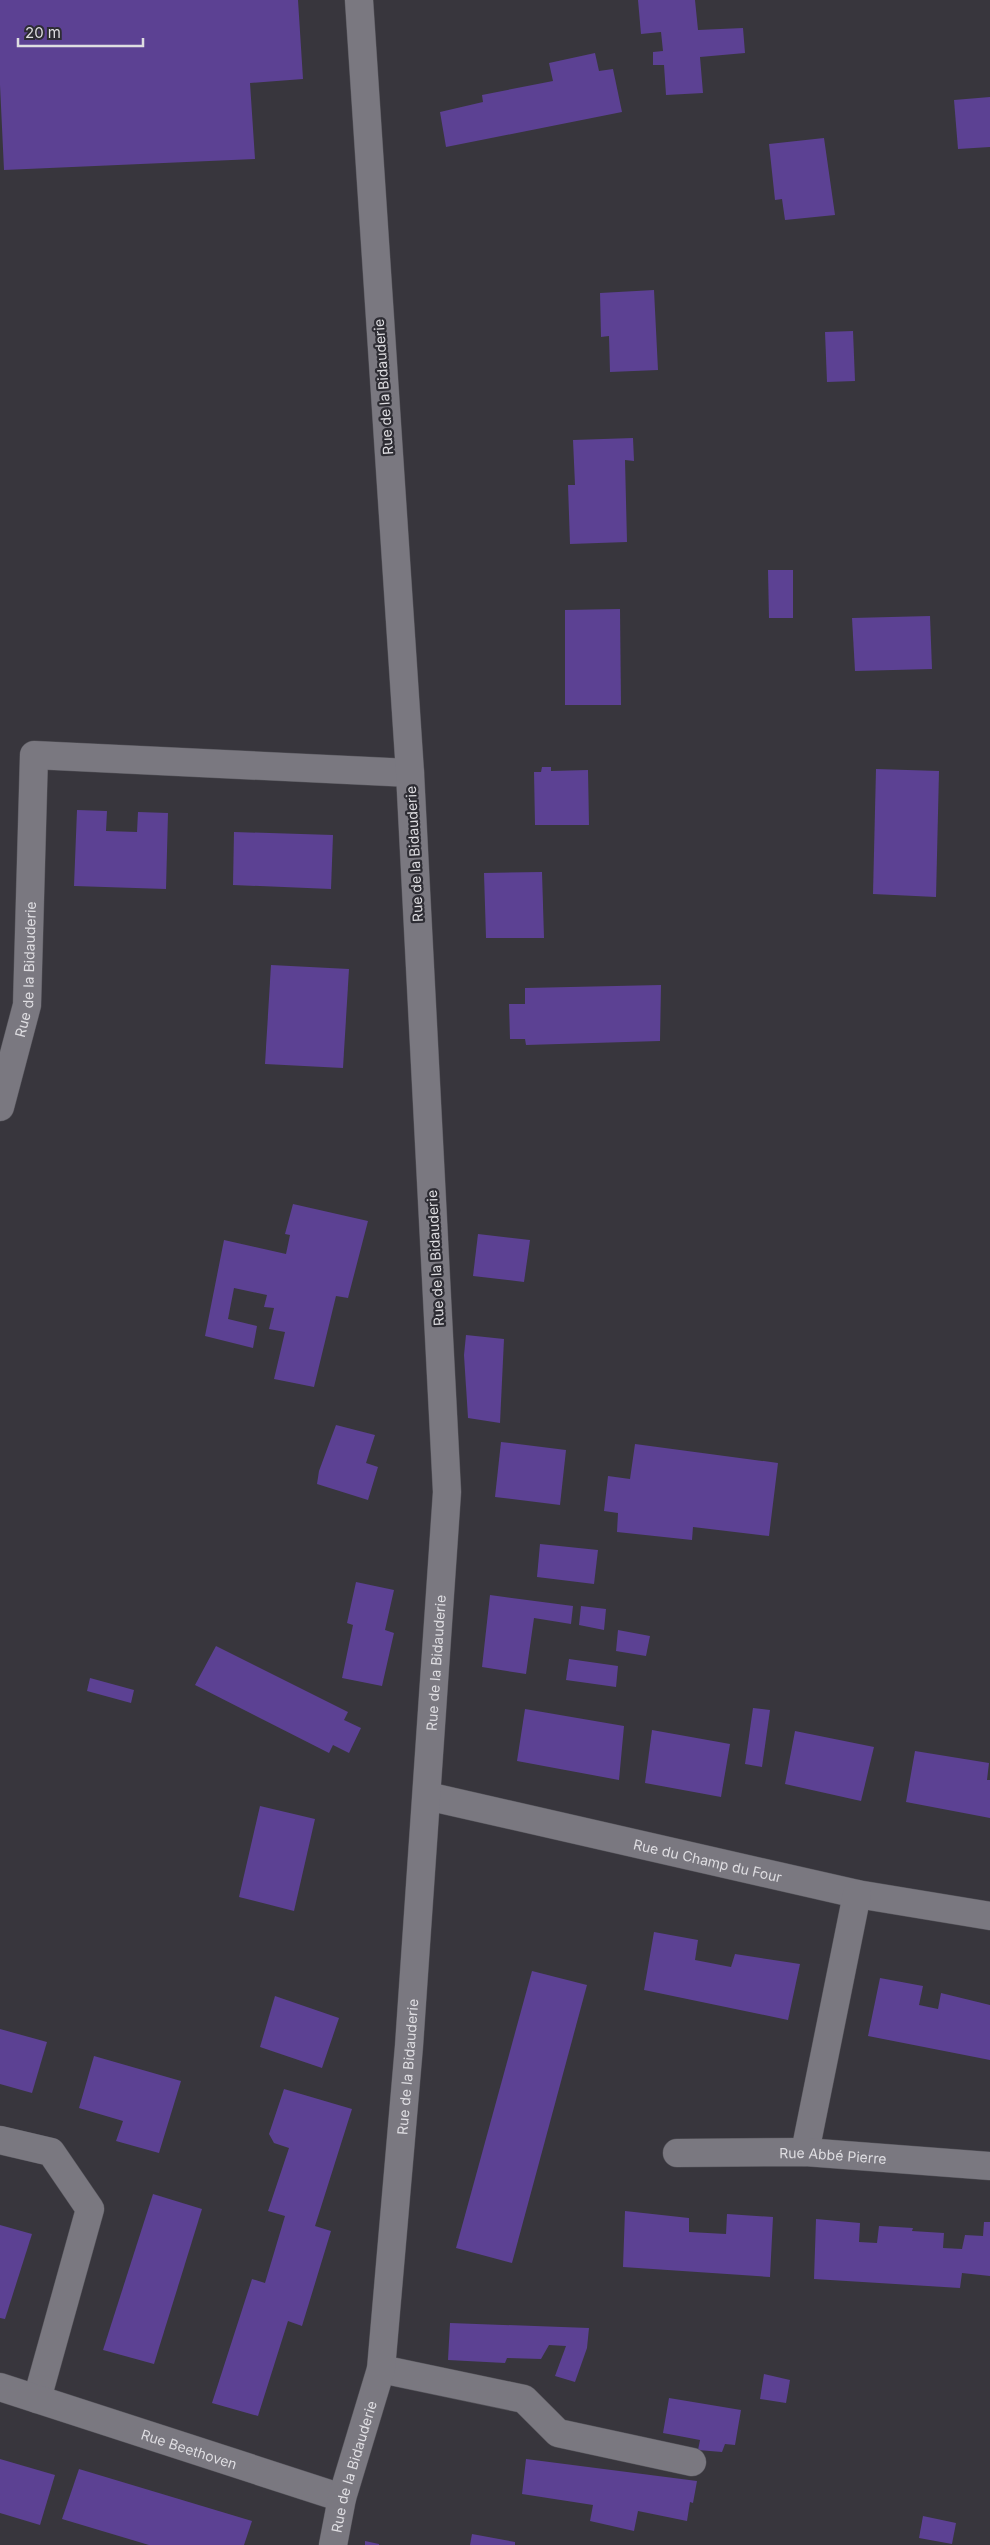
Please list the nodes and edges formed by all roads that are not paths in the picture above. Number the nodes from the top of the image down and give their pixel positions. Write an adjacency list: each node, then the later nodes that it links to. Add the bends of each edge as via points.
1 (359, 0): 2 (street, Rue de la Bidauderie)
2 (410, 773): 3 (street, Rue de la Bidauderie, via 34,755 27,1005); 4 (street, Rue de la Bidauderie, via 447,1492)
3 (0, 1107)
4 (427, 1796): 5 (street, Rue du Champ du Four); 11 (street, Rue de la Bidauderie)
5 (857, 1894): 6 (street, Rue du Champ du Four); 8 (street)
6 (990, 1916)
7 (0, 2140): 13 (street, via 51,2152 90,2210)
8 (805, 2152): 9 (street, Rue Abbé Pierre); 10 (street, Rue Abbé Pierre)
9 (677, 2153)
10 (990, 2166)
11 (381, 2369): 14 (street, via 524,2399 558,2433); 15 (street, Rue de la Bidauderie)
12 (0, 2387): 13 (street, Rue Beethoven)
13 (37, 2399): 15 (street, Rue Beethoven)
14 (692, 2462)
15 (342, 2498): 16 (street, Rue de la Bidauderie)
16 (333, 2545)

